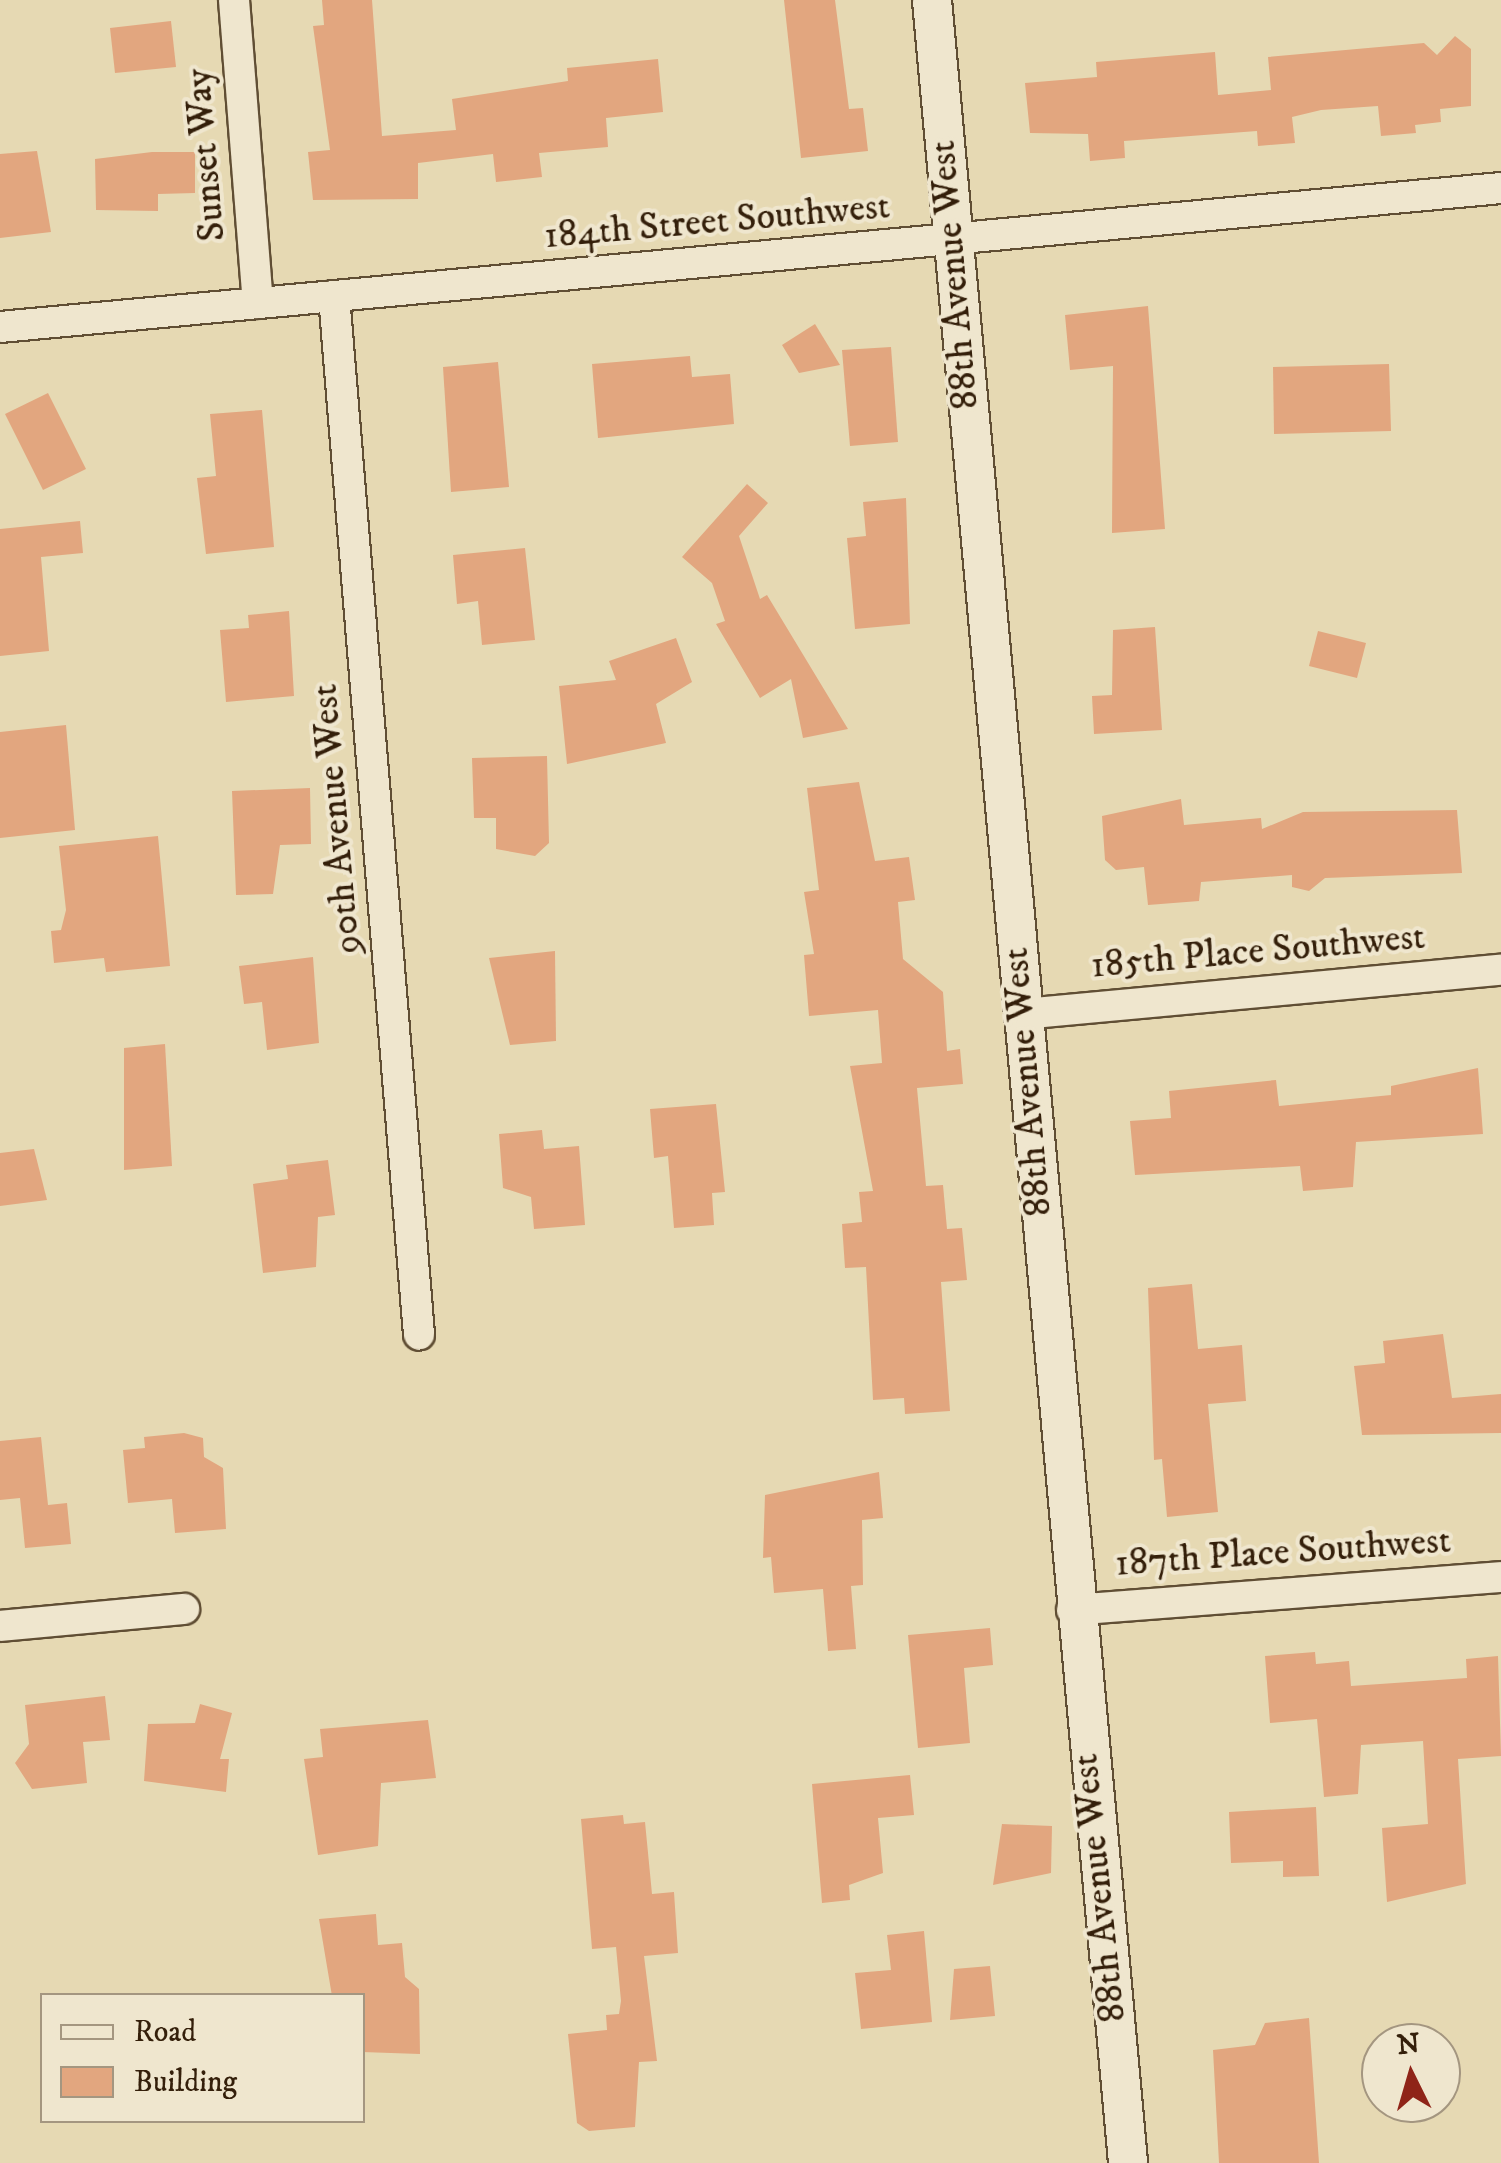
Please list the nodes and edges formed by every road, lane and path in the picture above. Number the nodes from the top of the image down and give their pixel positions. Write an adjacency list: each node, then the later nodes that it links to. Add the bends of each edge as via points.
1 (234, 0): 6 (street, Sunset Way)
2 (932, 0): 4 (street, 88th Avenue West)
3 (1501, 188): 4 (street, 184th Street Southwest)
4 (951, 242): 5 (street, 184th Street Southwest); 9 (street, 88th Avenue West)
5 (334, 296): 6 (street, 184th Street Southwest); 10 (street, 90th Avenue West)
6 (258, 303): 7 (street, 184th Street Southwest)
7 (0, 327)
8 (1501, 970): 9 (street, 185th Place Southwest)
9 (1023, 1014): 13 (street, 88th Avenue West)
10 (419, 1335)
11 (1501, 1576): 13 (street, 187th Place Southwest)
12 (184, 1609): 14 (street)
13 (1072, 1610): 15 (street, 88th Avenue West)
14 (0, 1626)
15 (1128, 2163)

